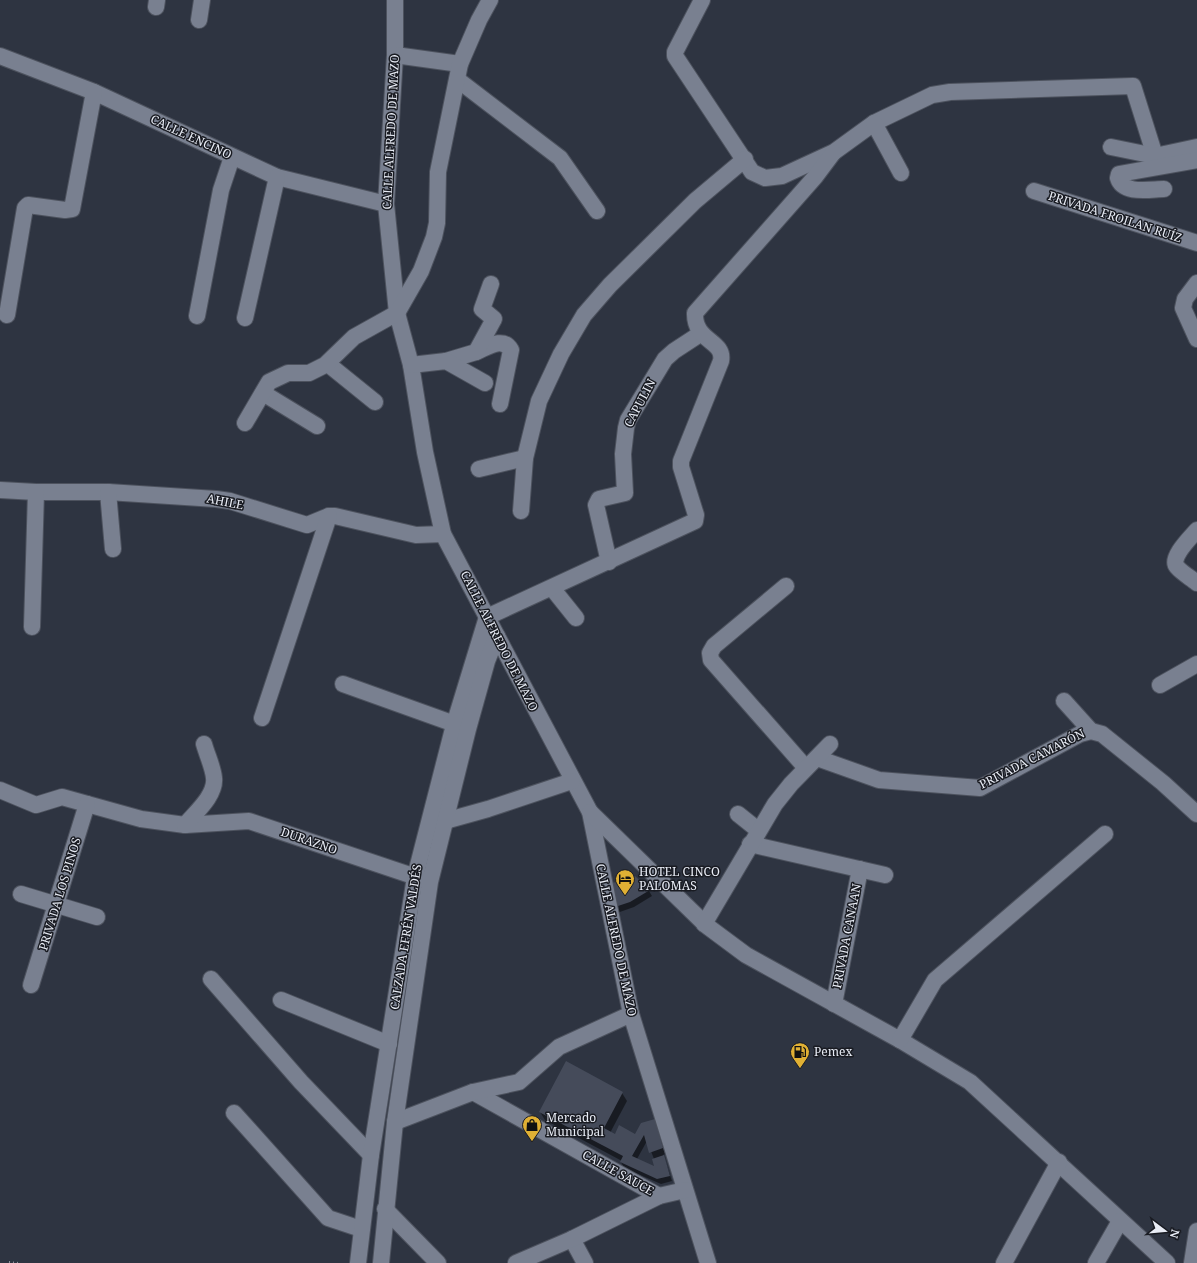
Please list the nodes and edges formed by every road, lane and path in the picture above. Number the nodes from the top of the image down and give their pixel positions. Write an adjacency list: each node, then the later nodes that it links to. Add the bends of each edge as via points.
1 (202, 0): 5 (street)
2 (395, 0): 6 (street, CALLE ALFREDO DE MAZO)
3 (490, 0): 8 (street, via 478,20)
4 (702, 0): 16 (street, via 675,56)
5 (199, 20)
6 (395, 55): 8 (street); 22 (street, CALLE ALFREDO DE MAZO)
7 (0, 56): 9 (street, CALLE ENCINO)
8 (459, 72): 23 (street, via 560,158); 27 (street, via 438,172 437,223 434,237 421,271)
9 (94, 92): 15 (street, CALLE ENCINO); 28 (street, via 72,209 28,205 25,208)
10 (874, 123): 13 (street); 14 (street, via 941,93 1131,85 1136,90); 18 (street)
11 (1111, 147): 14 (street)
12 (1197, 147): 14 (street)
13 (834, 152): 16 (street, via 776,177 765,178 756,175); 31 (street, via 815,177 697,309 695,316)
14 (1155, 156)
15 (232, 157): 19 (street, CALLE ENCINO); 29 (street, via 221,190)
16 (745, 159): 43 (street, via 690,207 610,285 584,315 561,354 539,401)
17 (1197, 160): 20 (street, via 1119,174 1119,182 1132,189)
18 (901, 173)
19 (277, 177): 22 (street, CALLE ENCINO); 30 (street)
20 (1164, 188)
21 (1034, 191): 24 (street, PRIVADA FROILAN RUÍZ)
22 (386, 204): 27 (street, CALLE ALFREDO DE MAZO)
23 (597, 211)
24 (1197, 243)
25 (1197, 283): 32 (street, via 1183,308)
26 (491, 284): 33 (street, via 482,309 494,319)
27 (397, 313): 35 (street, via 354,337); 36 (street, CALLE ALFREDO DE MAZO)
28 (7, 315)
29 (197, 316)
30 (245, 318)
31 (700, 334): 53 (street, CAPULIN, via 665,359 628,420 623,445 625,493 599,499 596,504); 53 (street, via 719,348 722,354 681,461 697,519 694,523)
32 (1197, 339)
33 (476, 352): 34 (street); 40 (street, via 500,342 507,344 511,350)
34 (446, 361): 36 (street); 37 (street)
35 (328, 364): 38 (street, via 311,372 285,374 269,382); 39 (street)
36 (411, 365): 51 (street, CALLE ALFREDO DE MAZO, via 425,452)
37 (485, 383)
38 (263, 393): 41 (street); 42 (street)
39 (375, 402)
40 (500, 404)
41 (245, 423)
42 (317, 426)
43 (525, 458): 44 (street); 48 (street)
44 (479, 468)
45 (0, 490): 46 (street, AHILE)
46 (36, 492): 47 (street, AHILE); 59 (street)
47 (108, 492): 49 (street, AHILE, via 223,499 308,525); 52 (street)
48 (521, 511)
49 (329, 516): 51 (street, via 416,535); 65 (street)
50 (1197, 530): 54 (street, via 1177,555 1175,562 1177,567)
51 (443, 534): 57 (street, CALLE ALFREDO DE MAZO)
52 (113, 549)
53 (609, 562): 56 (street)
54 (1197, 583)
55 (786, 586): 70 (street, via 714,646 710,656 711,660)
56 (552, 588): 57 (street); 58 (street)
57 (487, 617): 60 (street, CALLE ALFREDO DE MAZO); 66 (street, CALZADA EFRÉN VALDÉS)
58 (576, 618)
59 (32, 627)
60 (497, 636): 66 (street, CALZADA EFRÉN VALDÉS); 71 (street, CALLE ALFREDO DE MAZO)
61 (1197, 664): 63 (street)
62 (343, 684): 66 (street)
63 (1160, 685)
64 (1064, 701): 67 (street)
65 (262, 718)
66 (461, 727): 77 (street, CALZADA EFRÉN VALDÉS); 84 (street, CALZADA EFRÉN VALDÉS)
67 (1091, 731): 70 (street, PRIVADA CAMARÓN, via 1080,734 980,788 879,780); 76 (street, PRIVADA CAMARÓN, via 1102,734)
68 (204, 744): 78 (street, via 214,778 213,788)
69 (830, 744): 70 (street)
70 (812, 763): 79 (street, via 775,804)
71 (572, 780): 74 (street, CALLE ALFREDO DE MAZO); 77 (street, via 488,809)
72 (0, 790): 73 (street, DURAZNO, via 36,805 60,797)
73 (87, 804): 78 (street, DURAZNO, via 129,817); 86 (street, PRIVADA LOS PINOS)
74 (590, 812): 88 (street); 95 (street, CALLE ALFREDO DE MAZO)
75 (738, 814): 79 (street)
76 (1197, 814)
77 (445, 820): 84 (street, CALZADA EFRÉN VALDÉS)
78 (185, 825): 84 (street, DURAZNO, via 242,821 256,823)
79 (758, 830): 81 (street)
80 (1105, 834): 96 (street, via 935,980)
81 (750, 844): 82 (street); 88 (street)
82 (860, 869): 83 (street, PRIVADA CANAAN); 92 (street, PRIVADA CANAAN)
83 (885, 875)
84 (422, 879): 93 (street, CALZADA EFRÉN VALDÉS); 94 (street, CALZADA EFRÉN VALDÉS)
85 (21, 894): 86 (street)
86 (57, 905): 87 (street); 90 (street, PRIVADA LOS PINOS)
87 (97, 917)
88 (704, 924): 92 (street, via 751,959)
89 (211, 979): 101 (street, via 301,1082)
90 (31, 985)
91 (281, 1000): 97 (street)
92 (834, 1004): 96 (street)
93 (395, 1006): 94 (street); 97 (street, CALZADA EFRÉN VALDÉS)
94 (412, 1008): 100 (street, CALZADA EFRÉN VALDÉS)
95 (631, 1014): 98 (street, via 558,1047 522,1081); 103 (street, CALLE ALFREDO DE MAZO)
96 (900, 1040): 102 (street, via 970,1082)
97 (389, 1044): 101 (street, CALZADA EFRÉN VALDÉS)
98 (473, 1092): 100 (street); 104 (street, CALLE SAUCE)
99 (234, 1113): 107 (street, via 328,1218)
100 (395, 1122): 105 (street, CALZADA EFRÉN VALDÉS)
101 (371, 1155): 107 (street, CALZADA EFRÉN VALDÉS)
102 (1059, 1162): 106 (street); 118 (street)
103 (685, 1190): 104 (street); 117 (street, CALLE ALFREDO DE MAZO)
104 (659, 1196): 109 (street)
105 (385, 1209): 113 (street, CALZADA EFRÉN VALDÉS); 114 (street)
106 (1120, 1221): 119 (street); 120 (street)
107 (361, 1229): 112 (street, CALZADA EFRÉN VALDÉS)
108 (1197, 1231): 121 (street)
109 (572, 1239): 115 (street); 116 (street)
110 (9, 1262): 111 (path)
111 (18, 1263)
112 (358, 1263)
113 (381, 1263)
114 (438, 1263)
115 (516, 1263)
116 (585, 1263)
117 (708, 1263)
118 (1004, 1263)
119 (1096, 1263)
120 (1167, 1263)
121 (1192, 1263)

